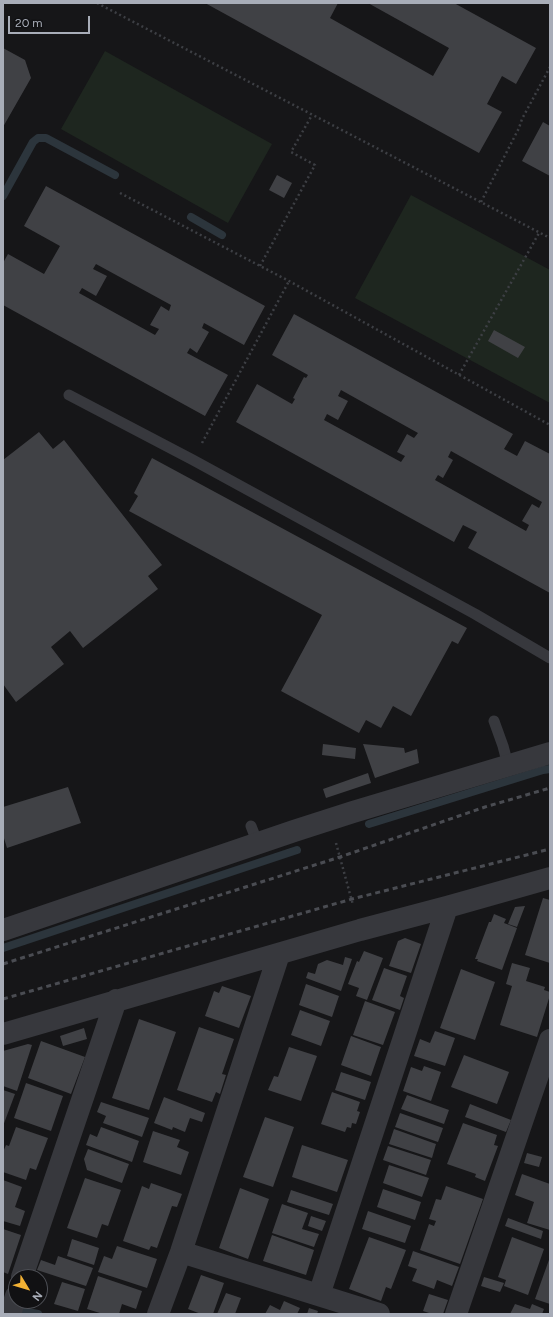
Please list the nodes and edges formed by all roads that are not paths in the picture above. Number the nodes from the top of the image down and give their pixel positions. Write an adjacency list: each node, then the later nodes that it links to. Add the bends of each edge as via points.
1 (69, 395): 2 (lane, via 475,614)
2 (550, 658)
3 (494, 721): 5 (lane)
4 (550, 753): 5 (street)
5 (508, 765): 8 (street, via 353,812 254,835)
6 (550, 878): 7 (street)
7 (447, 907): 9 (street); 15 (street)
8 (3, 930)
9 (279, 954): 10 (street); 13 (street)
10 (116, 1000): 11 (street); 14 (street)
11 (3, 1034)
12 (550, 1040): 18 (street)
13 (181, 1252): 15 (street); 16 (street)
14 (25, 1269)
15 (319, 1295): 17 (street)
16 (158, 1314)
17 (379, 1314)
18 (456, 1314)

